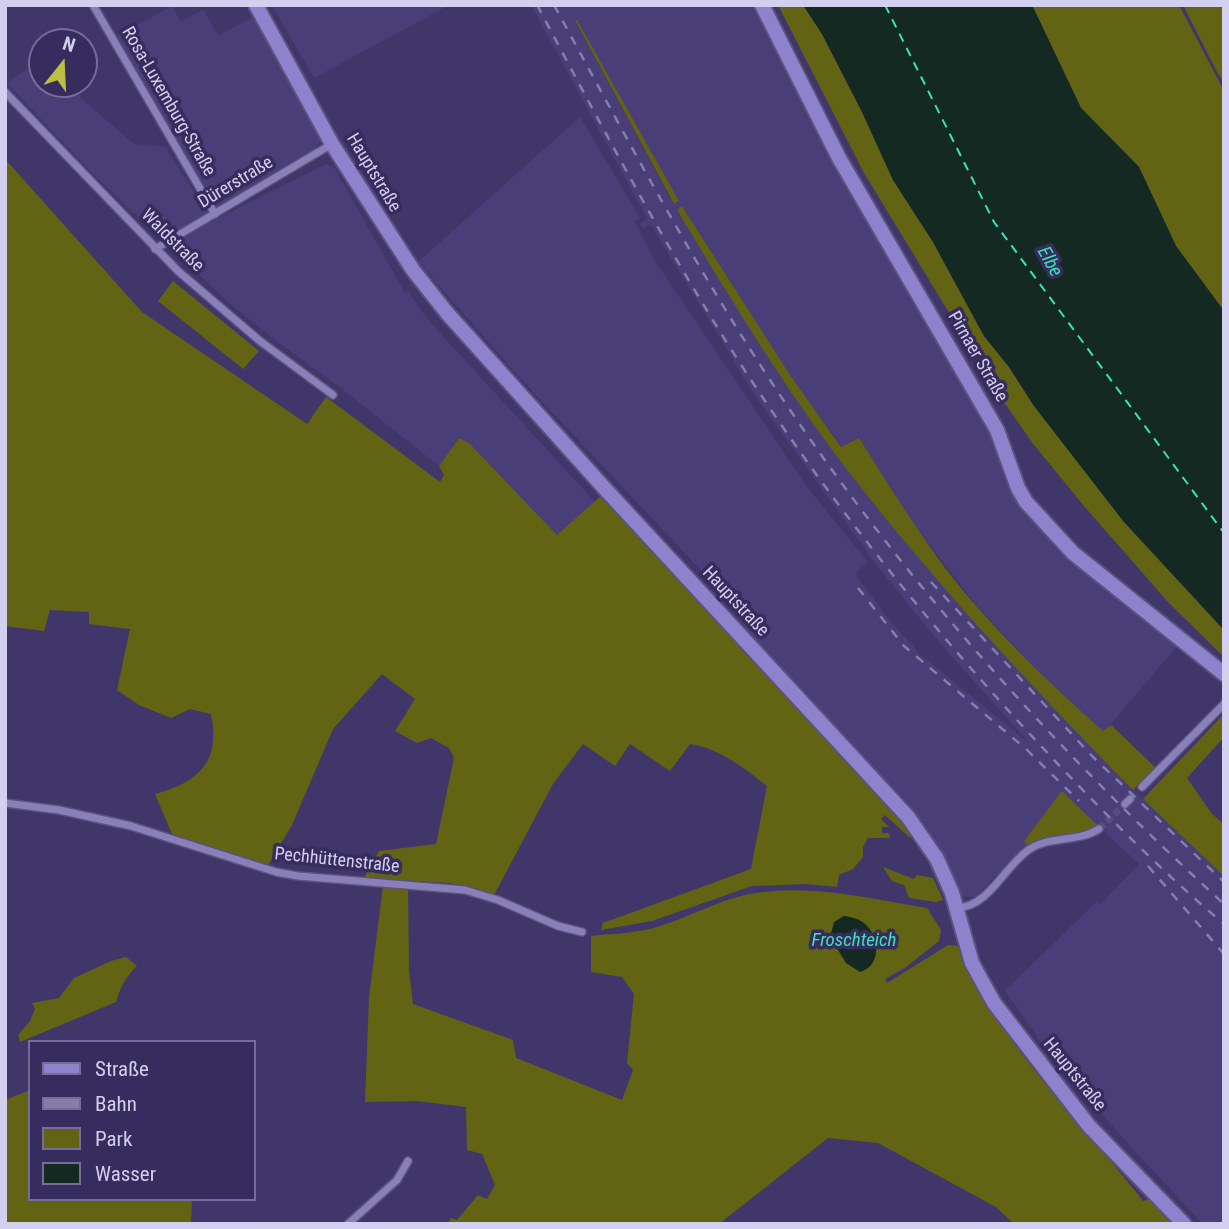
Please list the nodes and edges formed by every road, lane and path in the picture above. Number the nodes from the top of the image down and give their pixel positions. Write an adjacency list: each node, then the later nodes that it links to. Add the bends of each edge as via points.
1 (93, 5): 6 (street, Rosa-Luxemburg-Straße)
2 (256, 5): 5 (main road, Hauptstraße)
3 (761, 5): 9 (main road, Pirnaer Straße, via 839,158 987,412 1027,502 1073,553)
4 (5, 92): 7 (street, Waldstraße)
5 (332, 144): 6 (street, Dürerstraße); 14 (main road, Hauptstraße, via 412,270 447,313 908,817 937,859)
6 (215, 214): 7 (street, Dürerstraße)
7 (155, 249): 8 (street, Waldstraße, via 260,341)
8 (333, 394)
9 (1224, 674)
10 (1224, 704): 11 (street)
11 (1142, 787)
12 (5, 803): 15 (street, Pechhüttenstraße, via 131,826 276,872 465,890)
13 (1099, 830): 14 (street, via 1030,849 978,902)
14 (957, 908): 17 (main road, Hauptstraße, via 972,963 1000,1012 1089,1126)
15 (582, 932)
16 (408, 1161): 18 (street, via 386,1191)
17 (1183, 1223)
18 (348, 1224)

